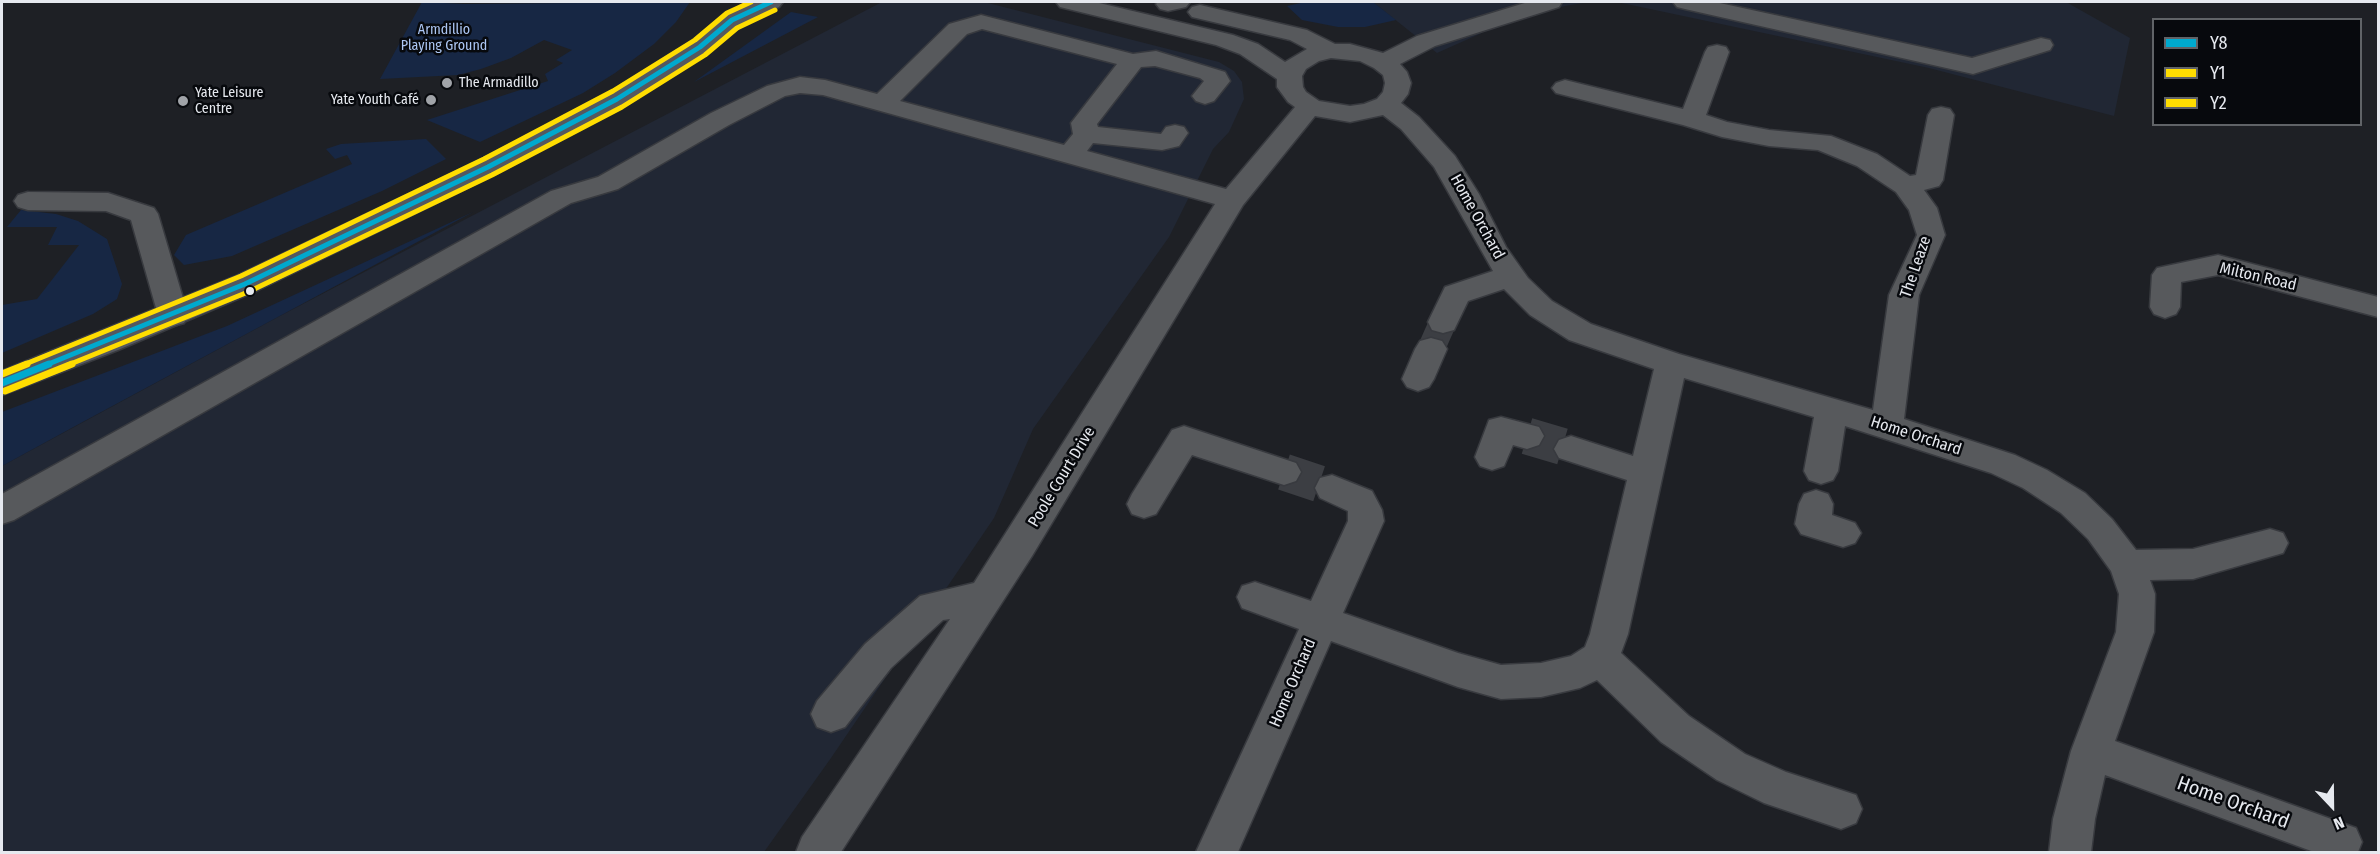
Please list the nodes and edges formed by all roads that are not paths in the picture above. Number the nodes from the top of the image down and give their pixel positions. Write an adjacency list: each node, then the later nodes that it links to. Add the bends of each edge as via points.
1 (771, 2): 7 (main road)
2 (1068, 2): 15 (street, via 1224,40 1249,49)
3 (1168, 2): 9 (street)
4 (1263, 2): 9 (street, via 1251,9)
5 (1551, 2): 14 (street, via 1426,41)
6 (1685, 2): 10 (street, via 1973,66)
7 (729, 10): 31 (main road, via 700,47 572,124 245,284)
8 (969, 13): 13 (street, via 981,22); 18 (street, via 958,29)
9 (1254, 24): 11 (street, via 1298,35)
10 (2041, 45)
11 (1331, 51): 14 (street, via 1368,55); 15 (street, via 1311,55 1296,64)
12 (1717, 52): 22 (street)
13 (1133, 61): 17 (street, via 1156,58 1209,73 1217,81); 24 (street, via 1084,123)
14 (1383, 63): 19 (street, via 1394,72 1398,83)
15 (1289, 76): 20 (street, via 1297,97)
16 (1565, 88): 22 (street, The Leaze)
17 (1205, 96)
18 (882, 104): 24 (street); 44 (street, via 825,88 800,85 776,91 608,183 561,197 509,225)
19 (1386, 104): 20 (street, via 1350,114); 28 (street, Home Orchard, via 1410,123 1445,162)
20 (1310, 106): 26 (street, Poole Court Drive)
21 (1941, 115): 25 (street, via 1929,180)
22 (1692, 119): 25 (street, The Leaze, via 1769,138 1822,142 1867,160)
23 (1175, 133): 24 (street, via 1170,140 1162,141)
24 (1078, 145): 26 (street)
25 (1906, 186): 36 (street, The Leaze, via 1923,208 1931,235 1904,295)
26 (1232, 200): 48 (street, Poole Court Drive)
27 (28, 201): 31 (street, via 108,202 144,214)
28 (1511, 276): 32 (street, Home Orchard, via 1541,308 1580,332); 33 (street, via 1456,294)
29 (2165, 307): 30 (street, Milton Road, via 2168,275 2218,265)
30 (2379, 307)
31 (173, 315): 34 (main road)
32 (1671, 363): 35 (street, Home Orchard); 41 (street)
33 (1418, 379)
34 (2, 383)
35 (1831, 410): 36 (street, Home Orchard); 45 (street, via 1813,524)
36 (1887, 426): 47 (street, Home Orchard, via 2003,464 2035,479 2073,503 2100,529)
37 (1527, 436): 39 (street, via 1501,429)
38 (1571, 449): 41 (street)
39 (1491, 457)
40 (1284, 472): 43 (street, via 1184,439)
41 (1646, 473): 51 (street)
42 (1332, 488): 50 (street, Home Orchard, via 1360,501 1366,521)
43 (1144, 504)
44 (2, 510)
45 (1843, 533)
46 (2270, 543): 47 (street, via 2193,564)
47 (2127, 565): 53 (street, Home Orchard, via 2138,594 2135,632)
48 (986, 596): 52 (street, via 933,607 878,656); 56 (street, Poole Court Drive)
49 (1255, 597): 50 (street, Home Orchard)
50 (1319, 621): 51 (street, Home Orchard, via 1501,682 1541,680 1580,671); 57 (street, Home Orchard)
51 (1600, 658): 54 (street, via 1675,729 1731,767 1779,789)
52 (831, 714)
53 (2091, 751): 55 (street, Home Orchard); 58 (street, Home Orchard)
54 (1841, 809)
55 (2341, 842)
56 (818, 852)
57 (1217, 852)
58 (2070, 852)

